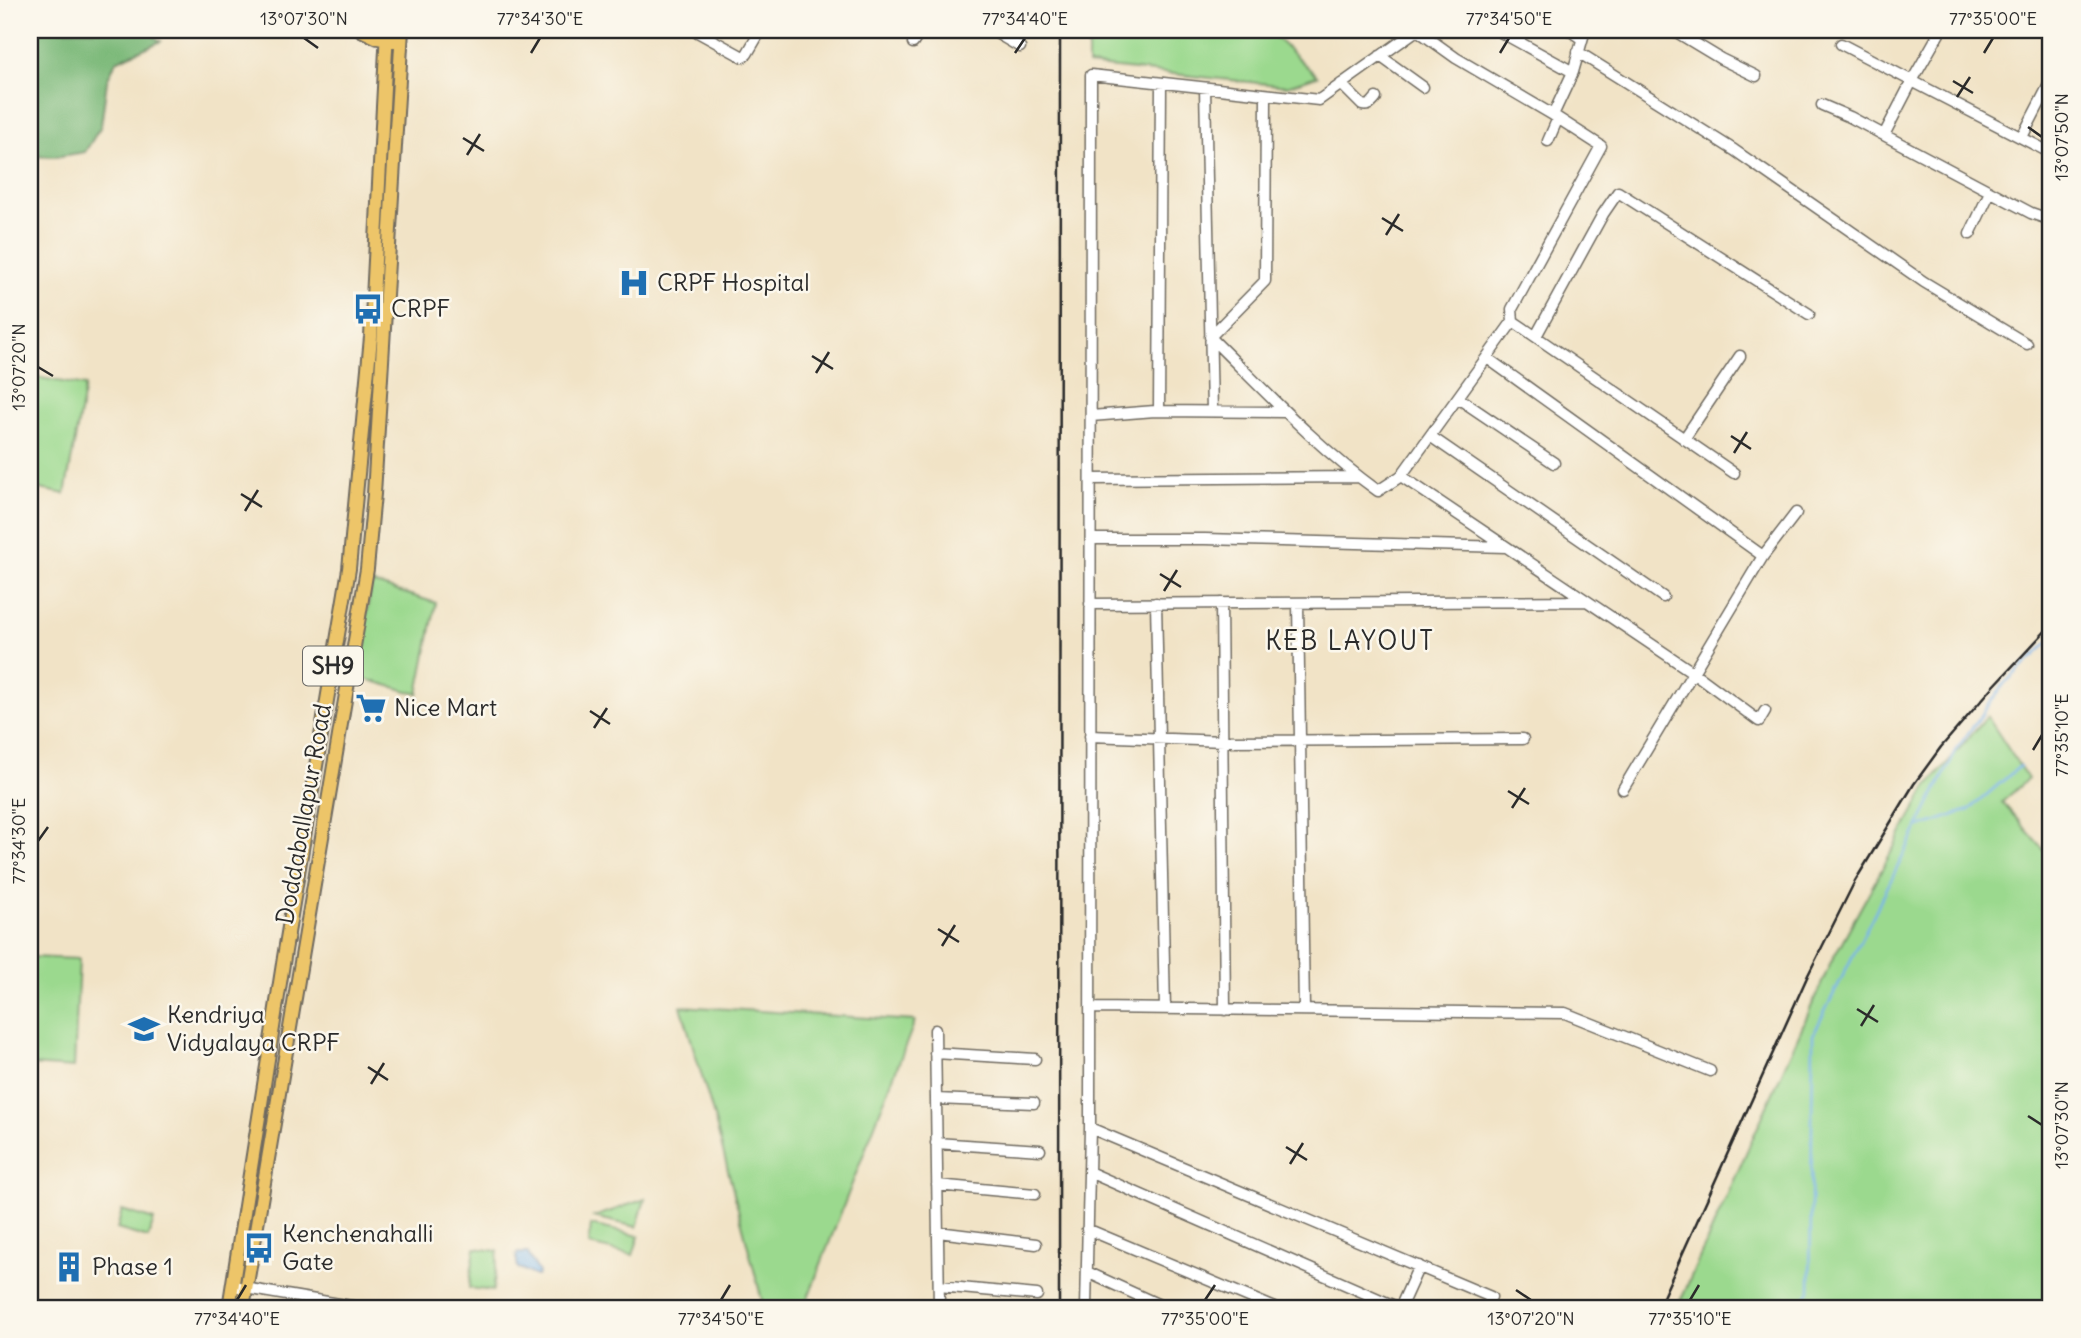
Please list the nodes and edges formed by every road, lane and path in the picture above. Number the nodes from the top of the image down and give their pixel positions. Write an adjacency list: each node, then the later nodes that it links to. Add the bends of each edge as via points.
1 (361, 30): 12 (main road)
2 (694, 30): 3 (street, via 743,57)
3 (761, 30)
4 (921, 30): 14 (street)
5 (991, 30): 16 (street)
6 (1417, 30): 18 (street); 30 (street)
7 (1497, 30): 19 (street)
8 (1569, 30): 11 (street)
9 (1673, 30): 20 (street)
10 (1941, 30): 21 (street)
11 (1583, 34): 17 (street)
12 (387, 35): 13 (main road); 96 (main road, Doddaballapur Road / SH9, via 371,337 349,569)
13 (402, 35): 98 (main road, Doddaballapur Road / SH9, via 367,569)
14 (913, 43)
15 (1841, 44): 21 (street)
16 (1020, 47)
17 (1578, 52): 19 (street); 42 (street, via 1734,150 1924,282)
18 (1380, 56): 24 (street); 25 (street)
19 (1573, 72): 30 (street)
20 (1756, 76)
21 (1912, 81): 31 (street); 32 (street)
22 (2051, 81): 32 (street)
23 (1161, 83): 26 (street); 46 (street); 49 (street, via 1091,75)
24 (1341, 84): 27 (street, via 1319,100); 28 (street, via 1363,105)
25 (1423, 87)
26 (1205, 88): 27 (street); 41 (street)
27 (1266, 94): 41 (street, via 1265,281)
28 (1376, 98)
29 (1822, 104): 31 (street)
30 (1556, 116): 33 (street); 39 (street, via 1601,146 1512,309)
31 (1884, 135): 35 (street)
32 (2022, 137): 34 (street)
33 (1548, 141)
34 (2051, 153)
35 (1990, 192): 36 (street, via 2031,213); 37 (street)
36 (2049, 216)
37 (1970, 234)
38 (1809, 314): 40 (street, via 1618,192)
39 (1513, 321): 40 (street); 44 (street)
40 (1536, 336): 51 (street)
41 (1210, 337): 47 (street); 48 (street)
42 (2027, 344)
43 (1740, 356): 51 (street)
44 (1487, 358): 45 (street); 60 (street)
45 (1458, 398): 50 (street); 52 (street)
46 (1159, 411): 47 (street); 49 (street)
47 (1212, 411): 48 (street)
48 (1285, 412): 55 (street)
49 (1091, 416): 56 (street)
50 (1430, 436): 54 (street); 61 (street)
51 (1684, 439): 53 (street)
52 (1554, 463)
53 (1734, 473)
54 (1402, 476): 55 (street, via 1378,491); 59 (street)
55 (1359, 477): 56 (street)
56 (1091, 479): 58 (street)
57 (1796, 513): 60 (street)
58 (1091, 539): 59 (street); 66 (street)
59 (1506, 547): 62 (street)
60 (1763, 556): 67 (street)
61 (1663, 597)
62 (1587, 601): 65 (street); 67 (street)
63 (1156, 603): 64 (street); 66 (street); 70 (street)
64 (1221, 603): 65 (street); 73 (street)
65 (1298, 603): 71 (street)
66 (1090, 604): 69 (street)
67 (1694, 673): 68 (street, via 1759,721); 74 (street)
68 (1765, 711)
69 (1090, 736): 70 (street); 75 (street)
70 (1159, 739): 73 (street); 76 (street)
71 (1301, 739): 72 (street); 73 (street); 78 (street)
72 (1523, 739)
73 (1224, 741): 77 (street)
74 (1623, 789)
75 (1090, 1008): 76 (street); 85 (street)
76 (1166, 1009): 77 (street)
77 (1225, 1010): 78 (street)
78 (1304, 1010): 82 (street, via 1565,1013)
79 (935, 1030): 80 (street)
80 (935, 1054): 81 (street); 83 (street)
81 (1035, 1059)
82 (1710, 1070)
83 (936, 1100): 84 (street); 86 (street)
84 (1034, 1103)
85 (1090, 1128): 88 (street); 94 (street)
86 (936, 1143): 87 (street); 89 (street)
87 (1040, 1150)
88 (1089, 1172): 91 (street); 107 (street)
89 (937, 1185): 90 (street); 92 (street)
90 (1035, 1194)
91 (1087, 1229): 95 (street); 106 (street)
92 (938, 1232): 93 (street); 97 (street)
93 (1036, 1244)
94 (1419, 1266): 107 (street); 108 (street, via 1491,1297)
95 (1087, 1272): 104 (street); 105 (street)
96 (233, 1286): 98 (street); 100 (main road, Doddaballapur Road / SH9)
97 (939, 1286): 99 (street); 103 (street)
98 (246, 1289): 101 (main road, Doddaballapur Road / SH9); 102 (street)
99 (1037, 1295)
100 (229, 1308)
101 (243, 1308)
102 (363, 1308)
103 (939, 1308)
104 (1086, 1308)
105 (1166, 1308)
106 (1275, 1308)
107 (1400, 1308)
108 (1486, 1308)

